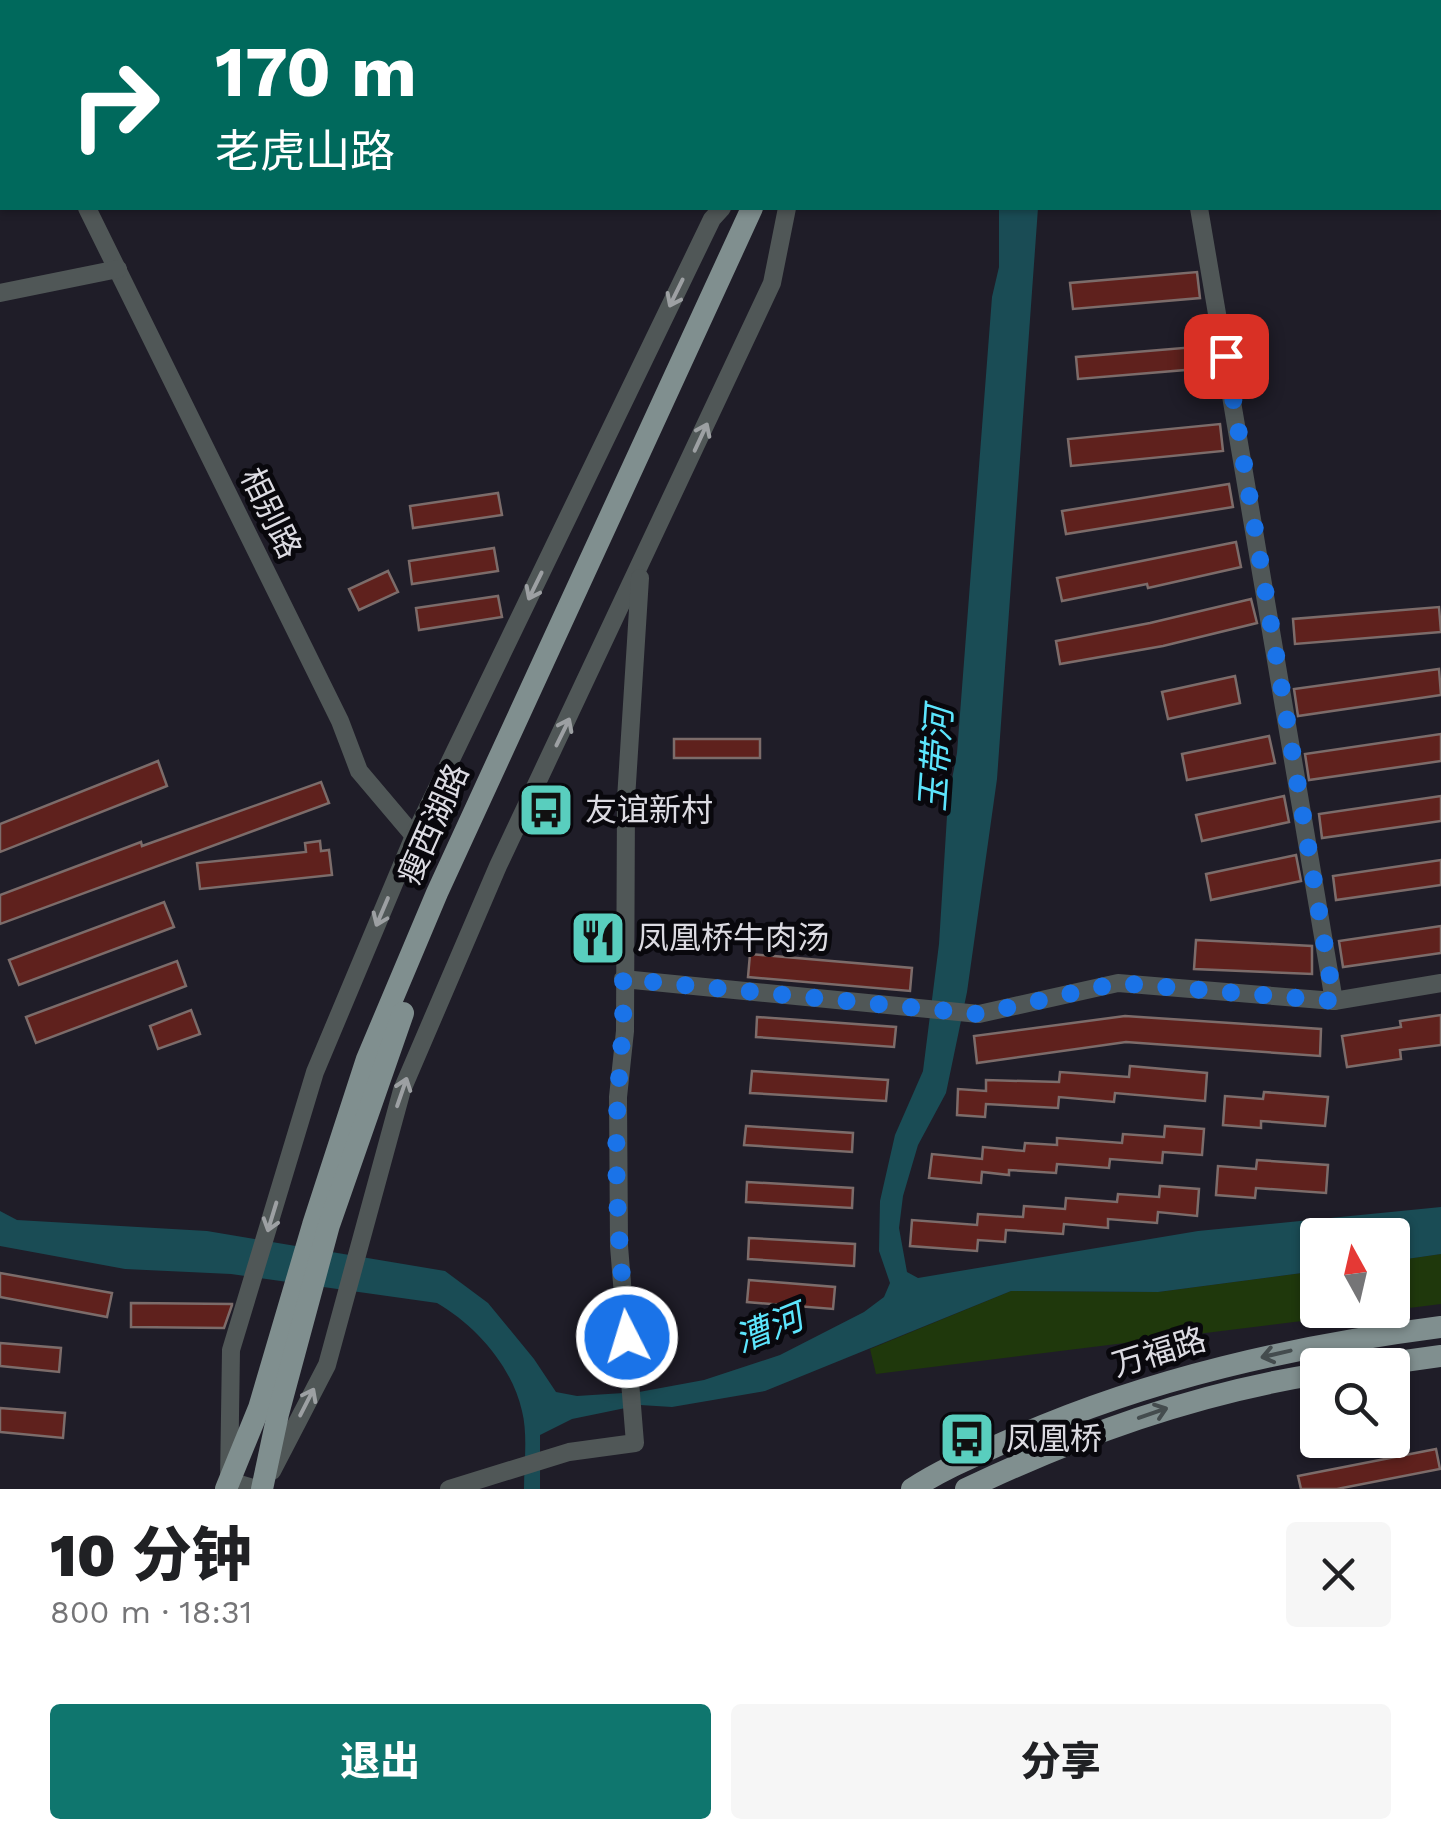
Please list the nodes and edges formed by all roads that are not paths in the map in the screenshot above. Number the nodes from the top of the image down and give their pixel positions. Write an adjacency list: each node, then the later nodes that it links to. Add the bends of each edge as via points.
1 (89, 210): 7 (street, 相别路)
2 (720, 210): 10 (street, one-way to 10)
3 (751, 210): 14 (main road, 瘦西湖路, via 437,892 367,1059)
4 (765, 210): 14 (main road, 瘦西湖路, via 453,892)
5 (787, 210): 9 (street, one-way to 5, via 772,283)
6 (1199, 210): 13 (street)
7 (118, 269): 8 (street); 10 (street, 相别路, via 359,771)
8 (0, 293)
9 (641, 567): 11 (street); 21 (street, one-way to 9, via 327,1365 402,1090 498,866)
10 (414, 836): 20 (street, one-way to 20, via 316,1072 231,1350)
11 (623, 979): 13 (street, via 979,1014 1118,983); 22 (street, via 620,1246 634,1443 569,1452)
12 (1441, 983): 13 (street)
13 (1334, 1001)
14 (321, 1225): 15 (main road, 瘦西湖路)
15 (299, 1301): 20 (main road, 瘦西湖路); 21 (main road, 瘦西湖路)
16 (1441, 1327): 23 (main road, 万福路, one-way to 23, via 1305,1348 1170,1380 1044,1425)
17 (1441, 1356): 18 (main road)
18 (1410, 1360)
19 (1300, 1377): 24 (main road, 万福路, one-way to 19, via 1053,1448 1173,1406)
20 (227, 1485): 21 (street)
21 (260, 1489)
22 (449, 1489)
23 (912, 1489)
24 (966, 1489)

